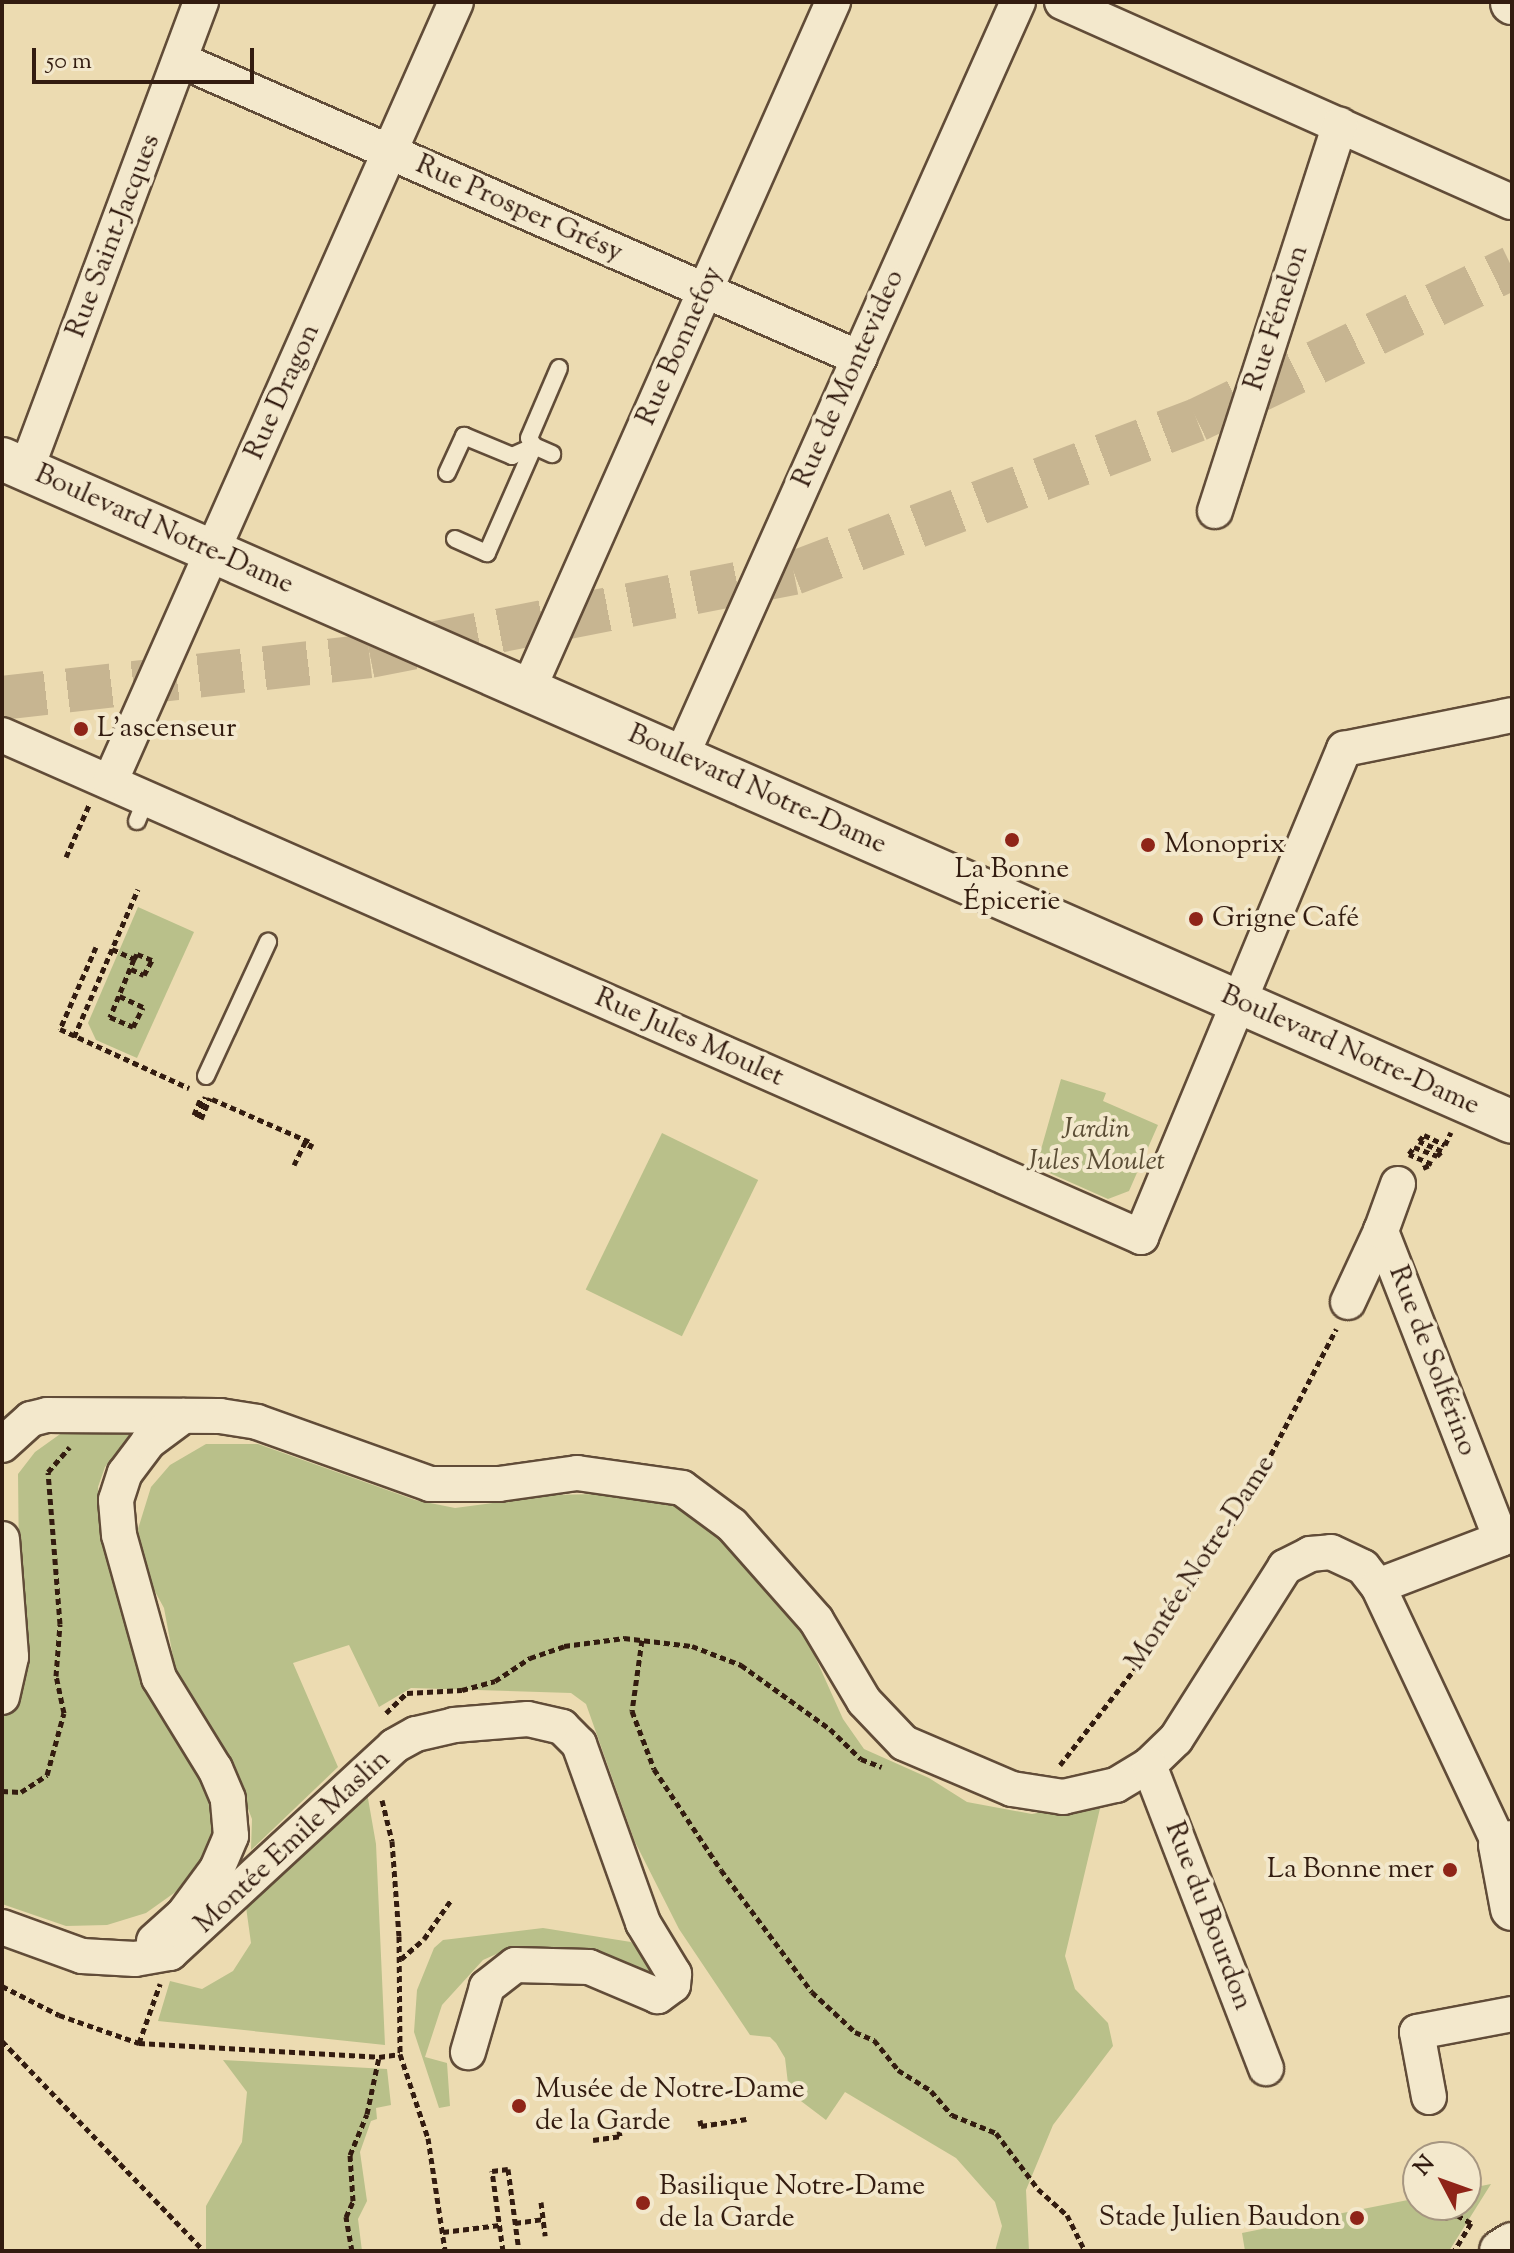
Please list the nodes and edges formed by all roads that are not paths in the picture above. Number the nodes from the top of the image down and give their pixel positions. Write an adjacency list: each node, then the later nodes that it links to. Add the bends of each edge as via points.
1 (201, 2): 6 (street, Rue Saint-Jacques)
2 (456, 2): 8 (street, Rue Dragon)
3 (833, 2): 10 (street, Rue Bonnefoy)
4 (1018, 2): 11 (street, Rue de Montevideo)
5 (1062, 2): 7 (street)
6 (180, 60): 8 (street, Rue Prosper Grésy); 15 (street, Rue Saint-Jacques)
7 (1340, 125): 9 (street); 17 (street, Rue Fénelon)
8 (390, 152): 10 (street, Rue Prosper Grésy); 19 (street, Rue Dragon)
9 (1512, 202)
10 (705, 290): 11 (street, Rue Prosper Grésy); 20 (street, Rue Bonnefoy, via 610,479)
11 (859, 358): 23 (street, Rue de Montevideo)
12 (559, 368): 13 (lane, via 529,438)
13 (534, 446): 14 (lane); 16 (lane, via 512,456 464,436); 18 (lane, via 487,553)
14 (552, 454)
15 (14, 464): 19 (street, Boulevard Notre-Dame)
16 (447, 473)
17 (1215, 511)
18 (455, 539)
19 (212, 551): 20 (street, Boulevard Notre-Dame); 24 (street, Rue Dragon)
20 (528, 690): 23 (street, Boulevard Notre-Dame)
21 (1512, 715): 26 (street, via 1344,749)
22 (2, 735): 24 (street, Rue Jules Moulet)
23 (681, 757): 26 (street, Boulevard Notre-Dame)
24 (110, 782): 26 (street, Rue Jules Moulet, via 142,810 1141,1237)
25 (268, 942): 27 (lane)
26 (1238, 1001): 28 (street, Boulevard Notre-Dame)
27 (206, 1076)
28 (1512, 1122)
29 (1411, 1169): 30 (street, Rue de Solférino)
30 (1381, 1231): 31 (street); 35 (street, Rue de Solférino, via 1501,1539)
31 (1348, 1302)
32 (183, 1416): 33 (street, via 47,1415); 37 (street, via 257,1422 430,1484 499,1484 577,1473 682,1488 732,1525 816,1620 886,1727 927,1756 1038,1795 1088,1794); 41 (street, via 148,1442 125,1473 116,1500 119,1535 159,1678 215,1769 228,1799 231,1836 217,1869 183,1915)
33 (6, 1433)
34 (2, 1539): 36 (street, via 11,1657)
35 (1378, 1586): 37 (street, via 1363,1567 1331,1552 1310,1554 1285,1567 1176,1739); 38 (street)
36 (2, 1697)
37 (1149, 1765): 44 (street, Rue du Bourdon)
38 (1506, 1844): 39 (street)
39 (1512, 1909)
40 (2, 1927): 41 (street, Montée Emile Maslin, via 82,1956)
41 (135, 1959): 43 (street, Montée Emile Maslin, via 170,1953 193,1937 371,1763 416,1734 528,1719 562,1727 579,1744 643,1923 674,1974 666,1994 658,1996 589,1967 515,1965 487,1987)
42 (1512, 2014): 45 (street, via 1417,2032)
43 (468, 2052)
44 (1266, 2068)
45 (1429, 2097)
46 (1512, 2244): 47 (street)
47 (1501, 2251)

